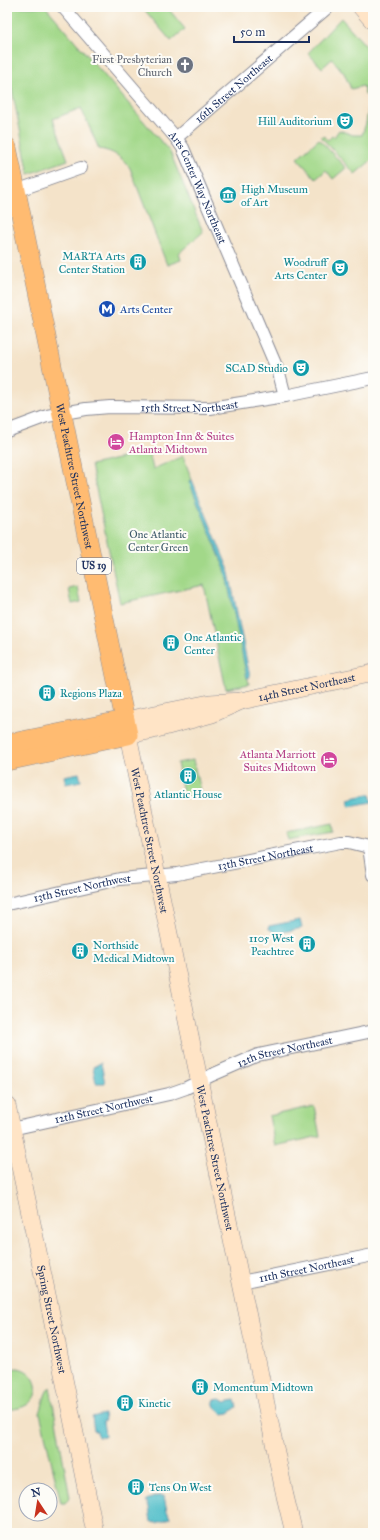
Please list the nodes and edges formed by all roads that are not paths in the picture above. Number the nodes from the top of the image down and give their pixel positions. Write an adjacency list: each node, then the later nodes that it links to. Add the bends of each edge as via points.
1 (63, 7): 5 (street, Arts Center Way Northeast)
2 (328, 7): 5 (street, 16th Street Northeast)
3 (360, 7): 4 (main road)
4 (373, 21)
5 (176, 138): 10 (street, Arts Center Way Northeast, via 187,158 276,366)
6 (7, 147): 8 (main road, West Peachtree Street Northwest / US 19)
7 (80, 168): 8 (street)
8 (12, 193): 11 (main road, West Peachtree Street Northwest / US 19)
9 (373, 378): 10 (street, 15th Street Northeast)
10 (285, 396): 11 (street, 15th Street Northeast, via 210,408 110,407)
11 (63, 413): 12 (street, 15th Street Northeast); 14 (main road, West Peachtree Street Northwest / US 19)
12 (7, 431)
13 (373, 673): 14 (main road, 14th Street Northeast, via 241,701 210,703)
14 (126, 728): 15 (main road); 16 (main road); 19 (main road, West Peachtree Street Northwest)
15 (7, 744)
16 (7, 761)
17 (371, 847): 18 (street); 19 (street, 13th Street Northeast, via 341,842)
18 (373, 875)
19 (157, 876): 20 (street, 13th Street Northwest, via 120,879); 22 (main road, West Peachtree Street Northwest)
20 (7, 904)
21 (373, 1030): 22 (street, 12th Street Northeast, via 267,1052 212,1074)
22 (200, 1082): 24 (street, 12th Street Northwest, via 168,1094); 26 (main road, West Peachtree Street Northwest)
23 (7, 1105): 24 (main road, Spring Street Northwest)
24 (10, 1130): 27 (main road, Spring Street Northwest, via 48,1299)
25 (373, 1255): 26 (street, 11th Street Northeast)
26 (241, 1282): 28 (main road, West Peachtree Street Northwest)
27 (95, 1533)
28 (294, 1533)

